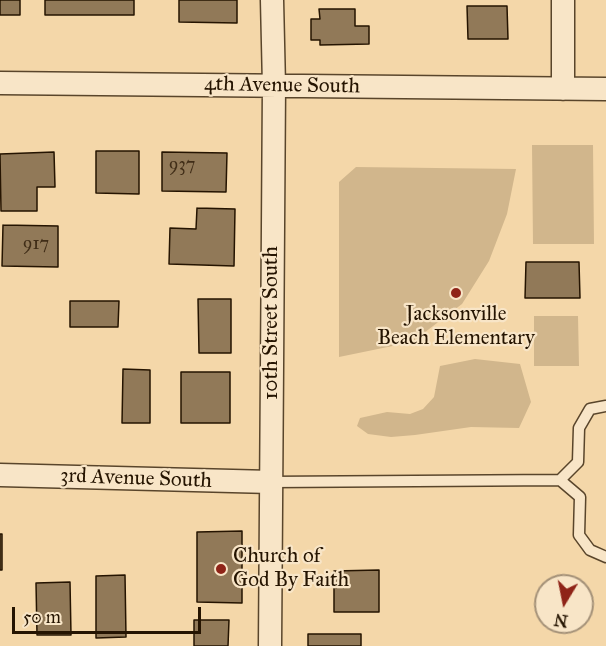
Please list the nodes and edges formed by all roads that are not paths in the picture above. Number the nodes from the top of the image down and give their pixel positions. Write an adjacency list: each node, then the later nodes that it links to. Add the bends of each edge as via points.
1 (272, 0): 4 (street, 10th Street South)
2 (563, 0): 5 (street)
3 (0, 83): 4 (street, 4th Avenue South)
4 (274, 86): 5 (street, 4th Avenue South); 10 (street, 10th Street South)
5 (563, 89): 6 (street, 4th Avenue South)
6 (606, 89)
7 (606, 406): 9 (lane, via 590,409 579,428 578,462)
8 (0, 475): 10 (street, 3rd Avenue South)
9 (560, 480): 10 (lane); 11 (lane, via 580,497 579,535 590,550)
10 (271, 482): 12 (street, 10th Street South)
11 (606, 557)
12 (270, 646)

